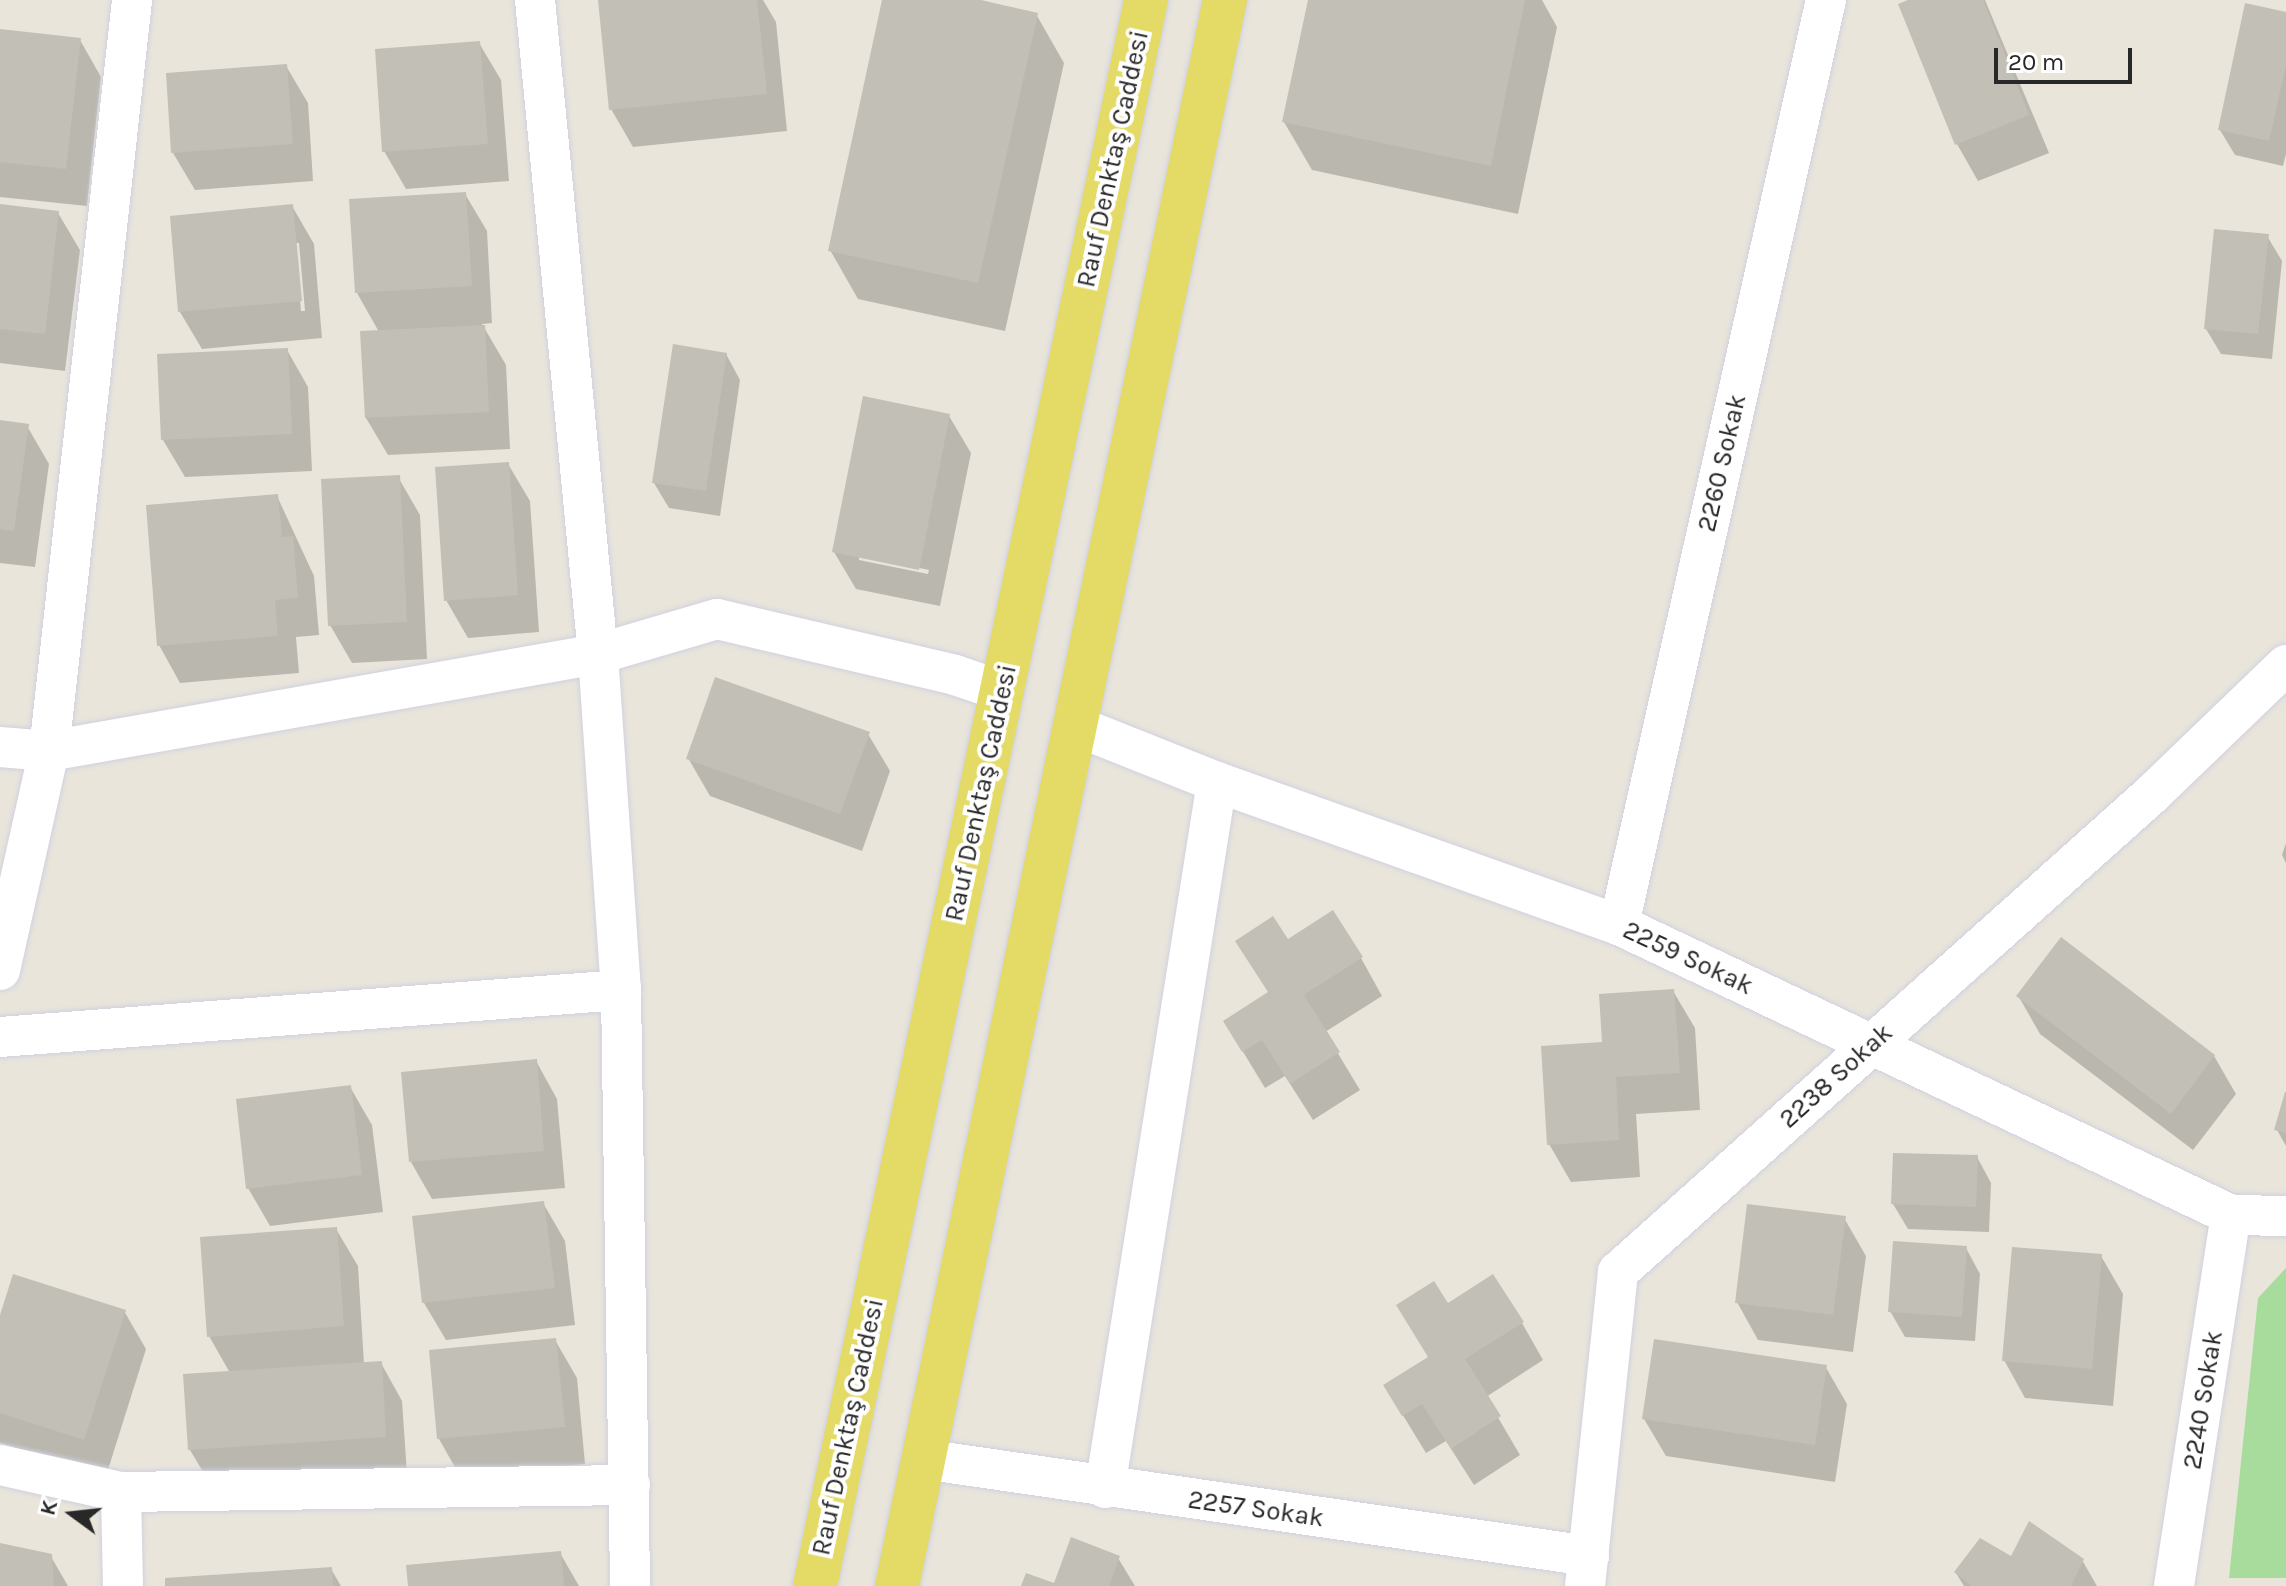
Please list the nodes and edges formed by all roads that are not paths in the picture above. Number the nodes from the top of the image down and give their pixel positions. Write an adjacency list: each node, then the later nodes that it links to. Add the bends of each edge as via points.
1 (132, 0): 11 (street)
2 (535, 0): 6 (street)
3 (1146, 0): 8 (main road, Rauf Denktaş Caddesi)
4 (1225, 0): 9 (main road)
5 (1826, 0): 13 (street, 2260 Sokak)
6 (598, 654): 8 (street, via 717,619 955,675); 11 (street); 15 (street)
7 (2286, 665): 17 (street, 2238 Sokak, via 2152,794)
8 (1002, 691): 28 (main road, Rauf Denktaş Caddesi)
9 (1076, 726): 12 (street, 2259 Sokak); 20 (main road)
10 (0, 747): 11 (street)
11 (49, 751): 14 (street)
12 (1217, 782): 13 (street, 2259 Sokak); 23 (street)
13 (1619, 925): 17 (street, 2259 Sokak)
14 (0, 970)
15 (621, 990): 16 (street); 22 (street)
16 (0, 1037)
17 (1872, 1044): 18 (street, 2259 Sokak); 25 (street, 2238 Sokak, via 1618,1272)
18 (2231, 1215): 19 (street, 2259 Sokak); 30 (street, 2240 Sokak)
19 (2286, 1216)
20 (923, 1459): 23 (street, 2257 Sokak); 29 (main road)
21 (0, 1465): 24 (street)
22 (630, 1485): 24 (street); 27 (street)
23 (1105, 1488): 25 (street, 2257 Sokak)
24 (121, 1492): 26 (street)
25 (1587, 1571)
26 (123, 1586)
27 (630, 1586)
28 (815, 1586)
29 (897, 1586)
30 (2174, 1586)

